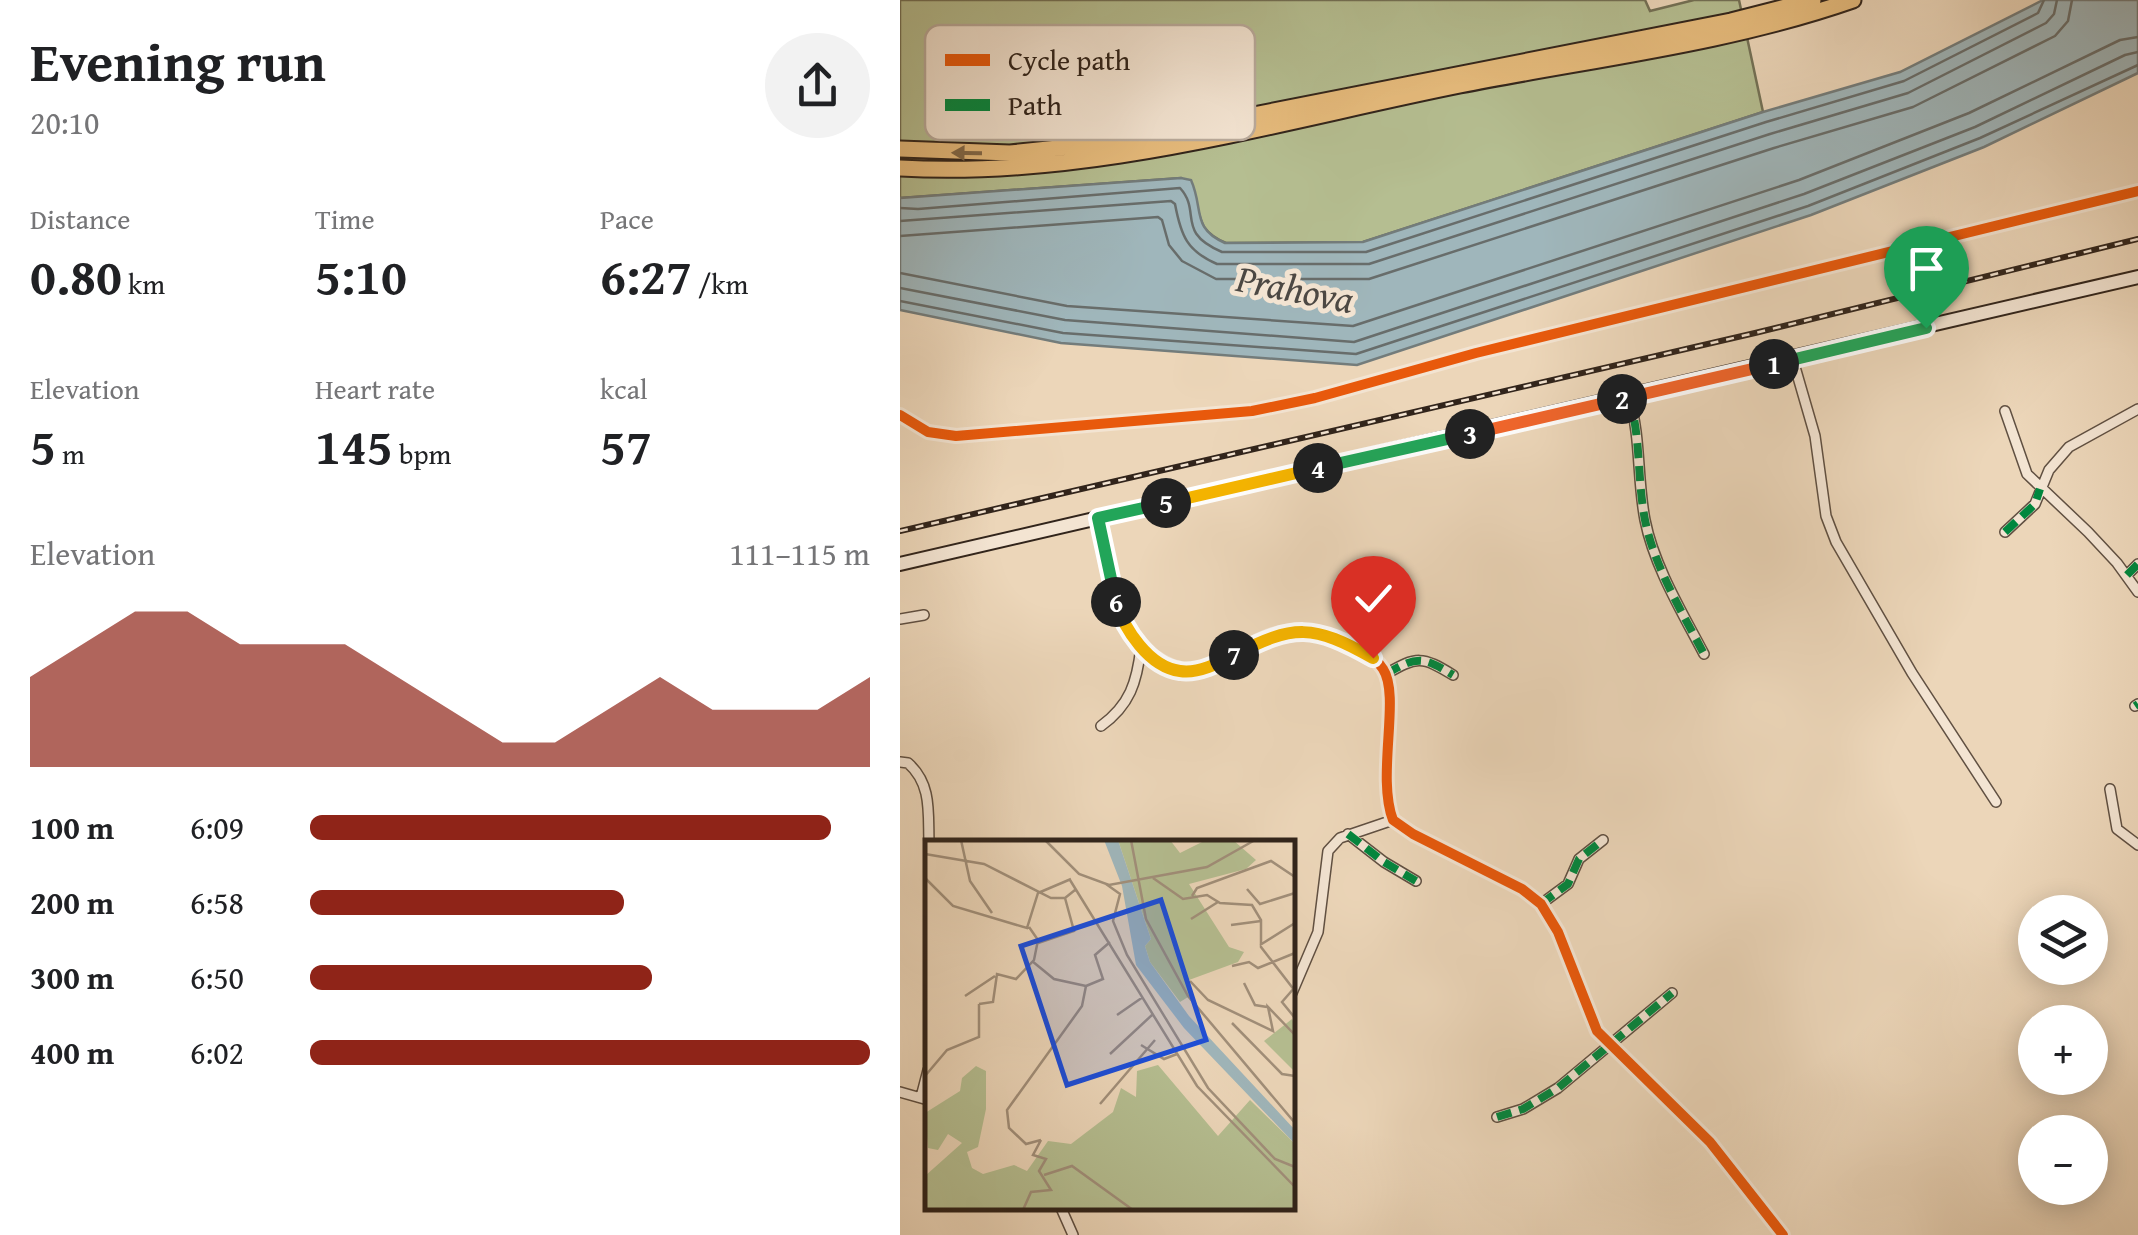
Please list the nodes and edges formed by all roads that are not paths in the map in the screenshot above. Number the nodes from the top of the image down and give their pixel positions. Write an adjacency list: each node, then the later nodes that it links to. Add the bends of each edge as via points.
1 (1813, 0): 3 (highway, one-way to 3, via 1731,22)
2 (1853, 0): 4 (highway, via 1670,46)
3 (1255, 115)
4 (1255, 128)
5 (1126, 140): 7 (highway, one-way to 7, via 1010,153)
6 (1195, 140): 8 (highway, via 1006,169)
7 (900, 149)
8 (900, 168)
9 (2138, 192): 15 (street, via 1252,410 956,436 928,432)
10 (2138, 277): 11 (main road)
11 (1793, 360): 12 (main road); 32 (street, via 1836,542)
12 (1629, 398): 17 (main road); 26 (street, via 1646,526)
13 (2138, 409): 16 (street, via 2069,447)
14 (2005, 412): 16 (street, via 2020,460)
15 (900, 415)
16 (2040, 489): 18 (street, via 2035,504); 21 (street)
17 (1098, 518): 19 (main road); 25 (street, via 1117,606)
18 (2005, 532)
19 (900, 564)
20 (2138, 564): 21 (street)
21 (2127, 576): 22 (street)
22 (2138, 592)
23 (924, 615): 24 (street)
24 (900, 619)
25 (1141, 647): 27 (street, via 1170,668 1193,671 1279,633 1306,632 1358,649); 29 (street, via 1120,712)
26 (1704, 654)
27 (1386, 674): 28 (street, via 1417,659); 33 (street, via 1384,776)
28 (1453, 674)
29 (1100, 726)
30 (900, 762): 35 (street, via 924,782)
31 (2110, 790): 37 (street, via 2117,829)
32 (1996, 802)
33 (1392, 820): 34 (street); 39 (street)
34 (1348, 834): 38 (street); 40 (street, via 1332,843 1324,860 1318,932)
35 (929, 840)
36 (1604, 840): 39 (street)
37 (2138, 844)
38 (1416, 881)
39 (1542, 904): 42 (street, via 1586,1010)
40 (1295, 987)
41 (1672, 993): 42 (street)
42 (1608, 1044): 45 (street, via 1558,1088); 48 (street, via 1710,1142)
43 (900, 1092): 44 (street)
44 (924, 1099)
45 (1497, 1116)
46 (1063, 1210): 47 (street)
47 (1073, 1235)
48 (1783, 1235)

